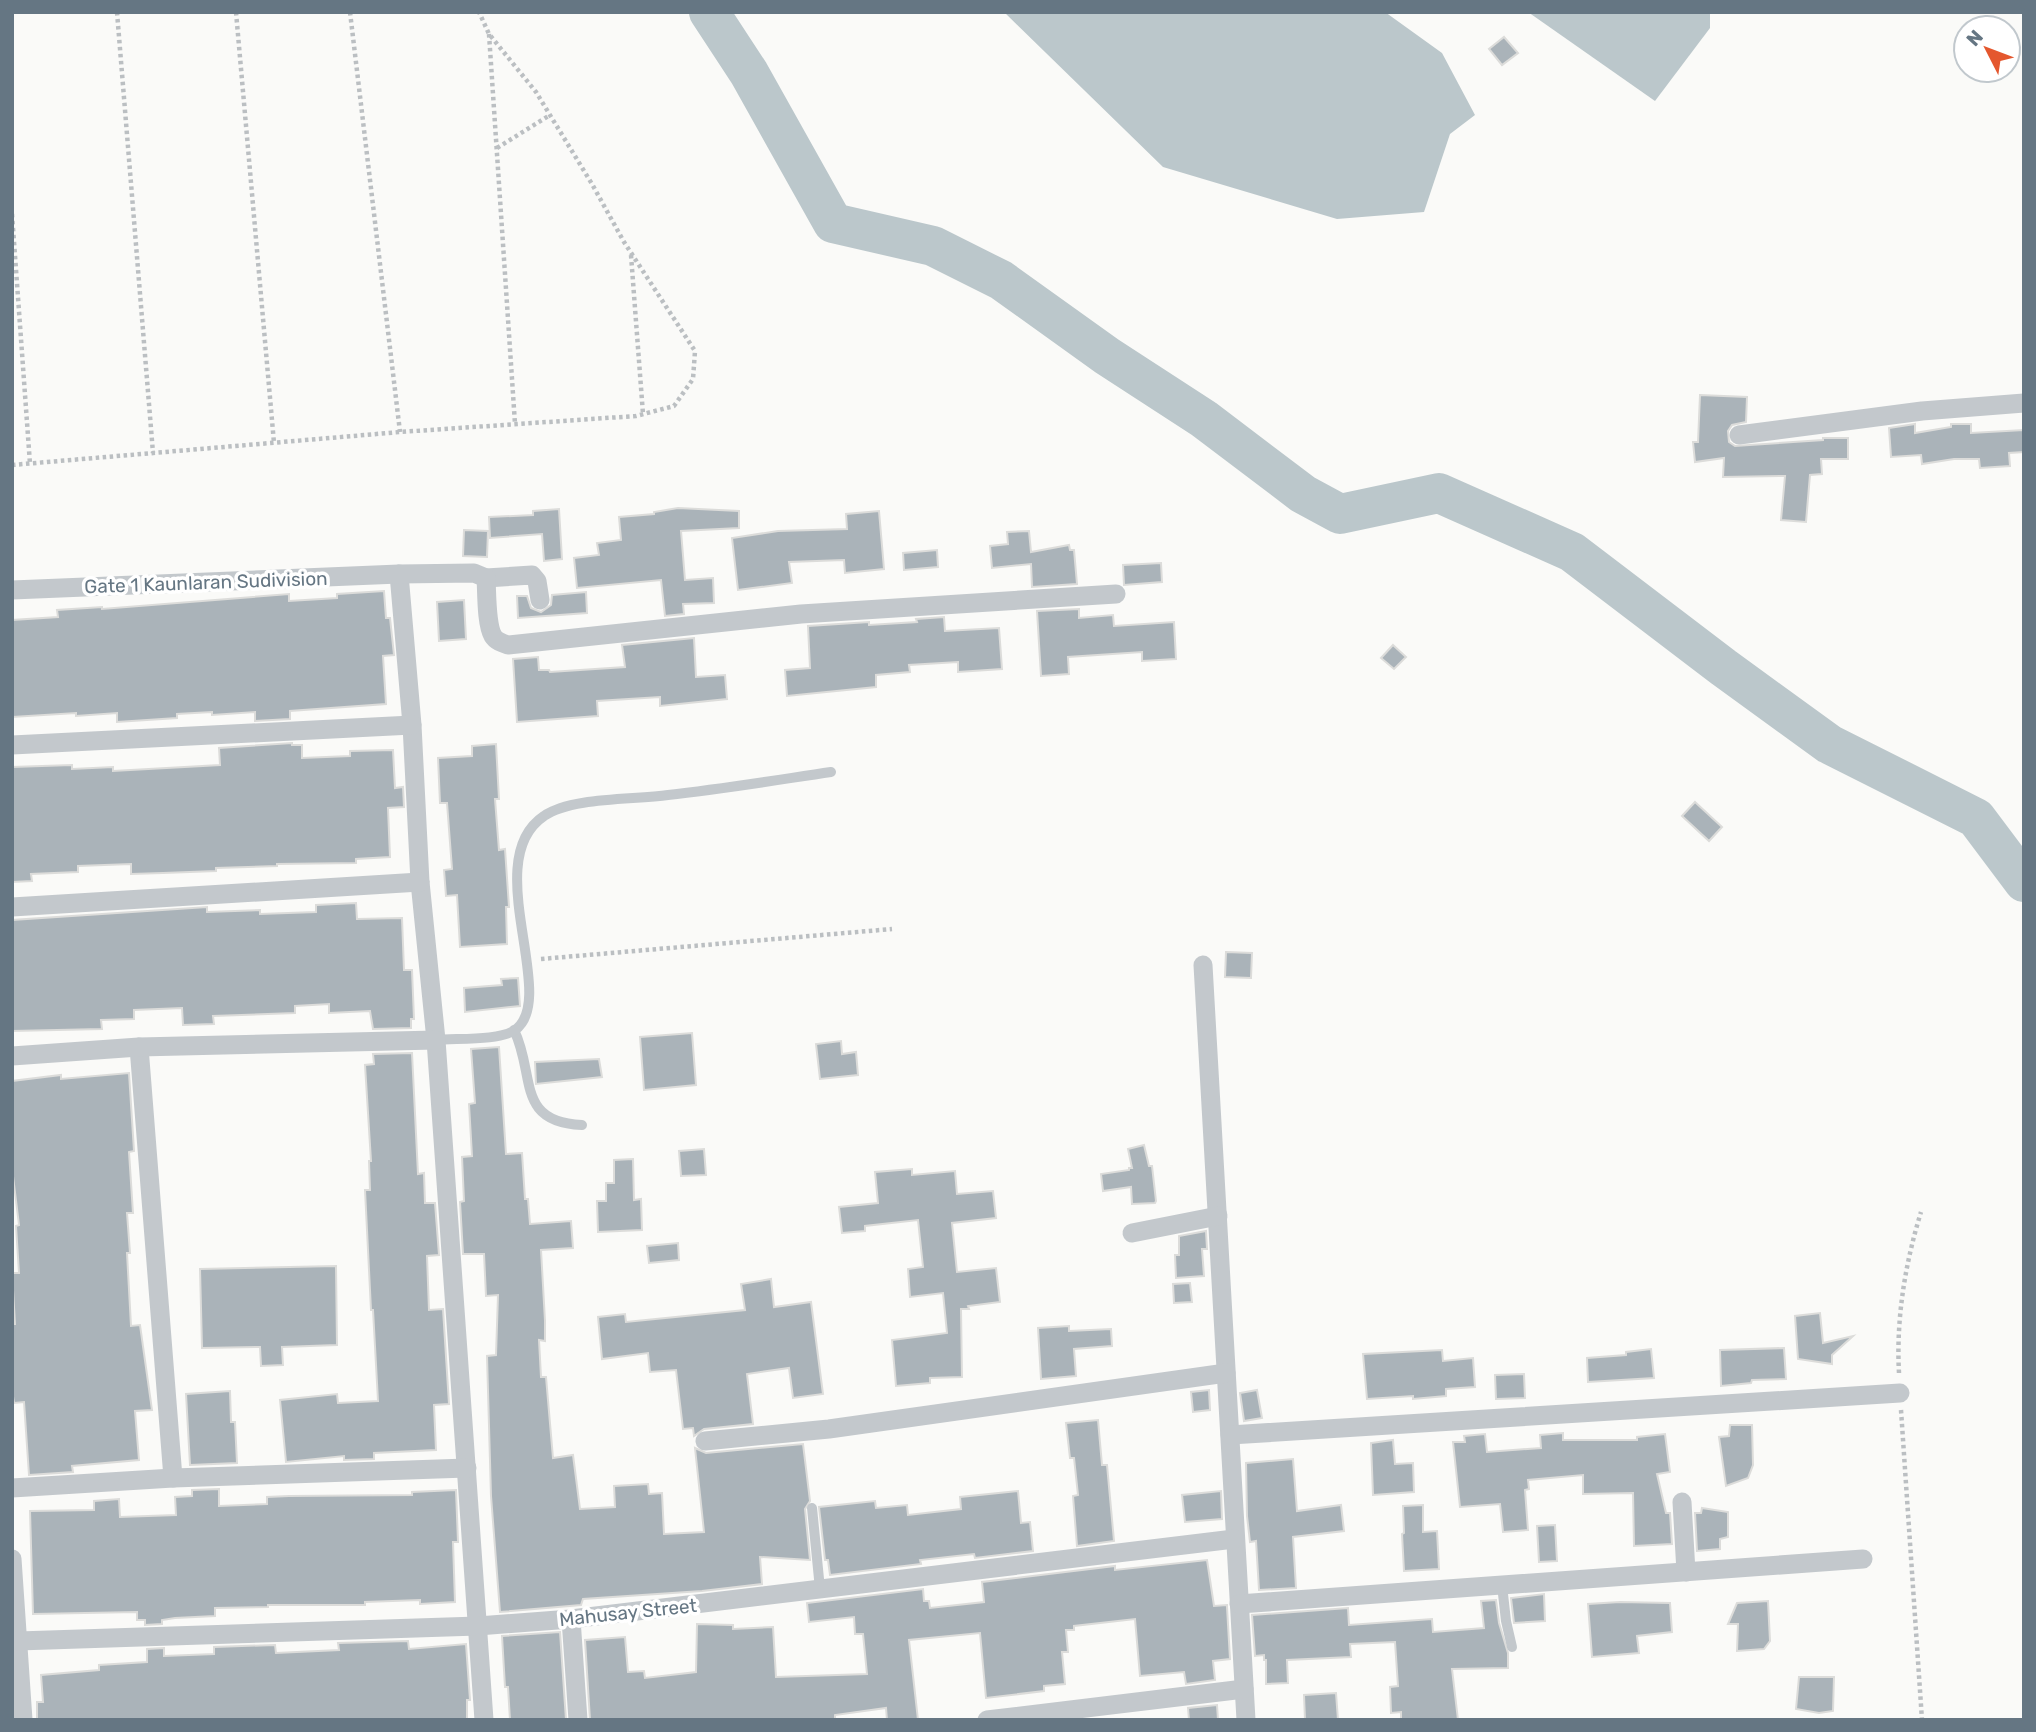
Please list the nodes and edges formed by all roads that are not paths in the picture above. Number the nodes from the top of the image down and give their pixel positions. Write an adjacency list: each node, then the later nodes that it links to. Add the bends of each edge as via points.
1 (2024, 403): 2 (street)
2 (1739, 435)
3 (400, 574): 4 (street, Gate 1 Kaunlaran Sudivision, via 474,573); 5 (street, Gate 1 Kaunlaran Sudivision); 8 (street)
4 (486, 578): 6 (street, via 491,628 499,641 508,645 801,614); 7 (street, Gate 1 Kaunlaran Sudivision, via 532,575)
5 (12, 590)
6 (1115, 594)
7 (540, 600)
8 (412, 725): 9 (street); 11 (street)
9 (12, 745)
10 (831, 772): 14 (lane, via 561,806 542,817 527,834 519,857 517,881 529,986 523,1022)
11 (420, 882): 12 (street); 15 (street)
12 (12, 907)
13 (1203, 965): 19 (street)
14 (514, 1030): 15 (lane); 18 (lane, via 533,1101 550,1120)
15 (436, 1040): 16 (street); 25 (street)
16 (139, 1047): 17 (street); 26 (street)
17 (12, 1056)
18 (582, 1125)
19 (1217, 1216): 20 (street); 21 (street)
20 (1132, 1233)
21 (1227, 1373): 23 (street); 24 (street, via 829,1429)
22 (1900, 1394): 23 (street)
23 (1230, 1435): 30 (street)
24 (705, 1441)
25 (467, 1468): 26 (street); 38 (street)
26 (173, 1478): 27 (street)
27 (12, 1488)
28 (1682, 1502): 33 (street)
29 (812, 1508): 35 (lane)
30 (1234, 1539): 35 (street, Mahusay Street); 36 (street)
31 (12, 1559): 39 (street)
32 (1863, 1559): 33 (street)
33 (1686, 1572): 34 (street)
34 (1502, 1585): 36 (street); 40 (lane)
35 (820, 1590): 37 (street, Mahusay Street)
36 (1239, 1604): 41 (street)
37 (571, 1619): 38 (street, Mahusay Street); 44 (street)
38 (478, 1626): 39 (street, Mahusay Street); 43 (street)
39 (18, 1641): 42 (street)
40 (1512, 1647)
41 (1244, 1689): 45 (street); 46 (street)
42 (23, 1720)
43 (484, 1720)
44 (578, 1720)
45 (987, 1720)
46 (1246, 1720)

